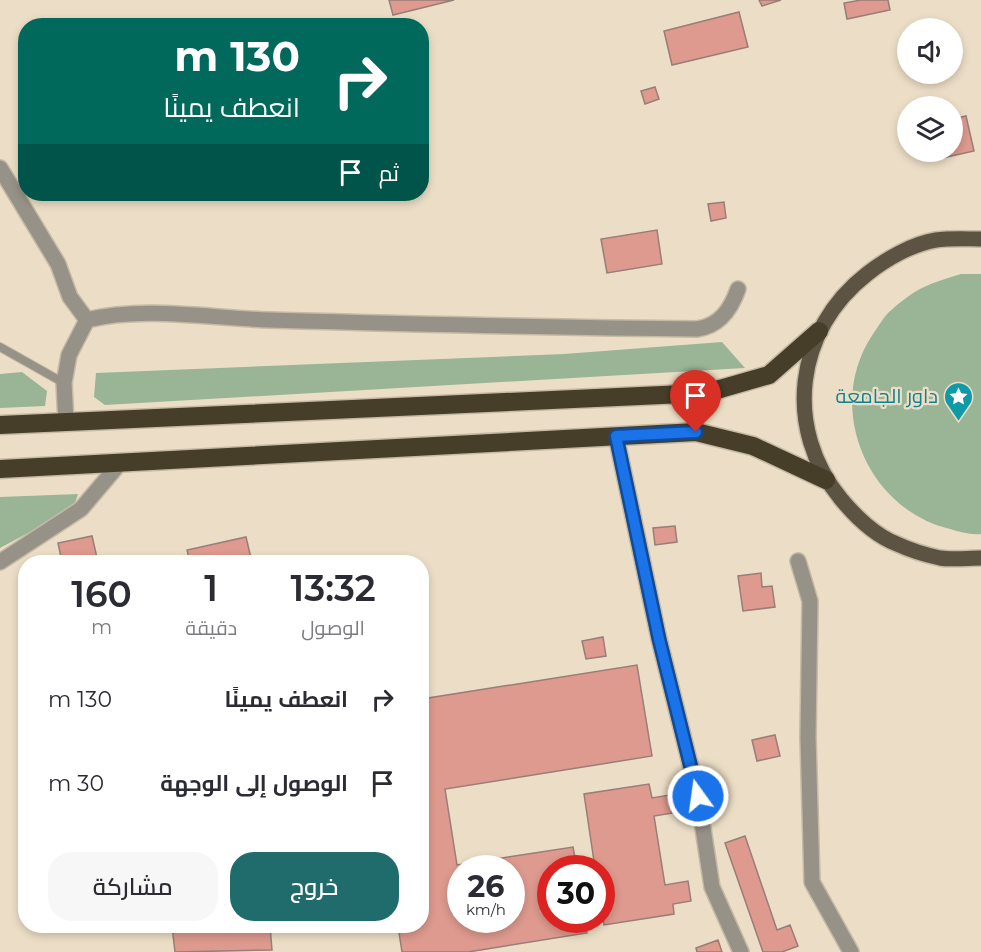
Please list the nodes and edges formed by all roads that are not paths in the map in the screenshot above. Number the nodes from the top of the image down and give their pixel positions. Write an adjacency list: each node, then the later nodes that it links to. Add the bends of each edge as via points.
1 (0, 168): 2 (street)
2 (18, 198)
3 (20, 201): 6 (street, via 58,264 70,297)
4 (981, 239): 7 (main road, via 935,240 887,258 847,289)
5 (738, 289): 6 (street, via 733,305 721,319 708,328 697,329 266,320 136,313)
6 (87, 320): 9 (street, via 69,355)
7 (819, 331): 10 (highway, via 769,375 706,393); 15 (main road, via 804,391 808,432)
8 (0, 347): 9 (lane)
9 (64, 383): 10 (street)
10 (66, 422): 11 (highway)
11 (0, 425)
12 (616, 436): 13 (highway); 15 (highway, via 696,432 753,446); 19 (street, via 659,639 698,796 712,887)
13 (120, 463): 14 (highway); 18 (street, via 81,509)
14 (0, 469)
15 (826, 480): 16 (main road, via 856,517 895,544 940,558)
16 (981, 558)
17 (798, 561): 20 (street, via 810,601 812,882)
18 (0, 562)
19 (741, 952)
20 (851, 952)

